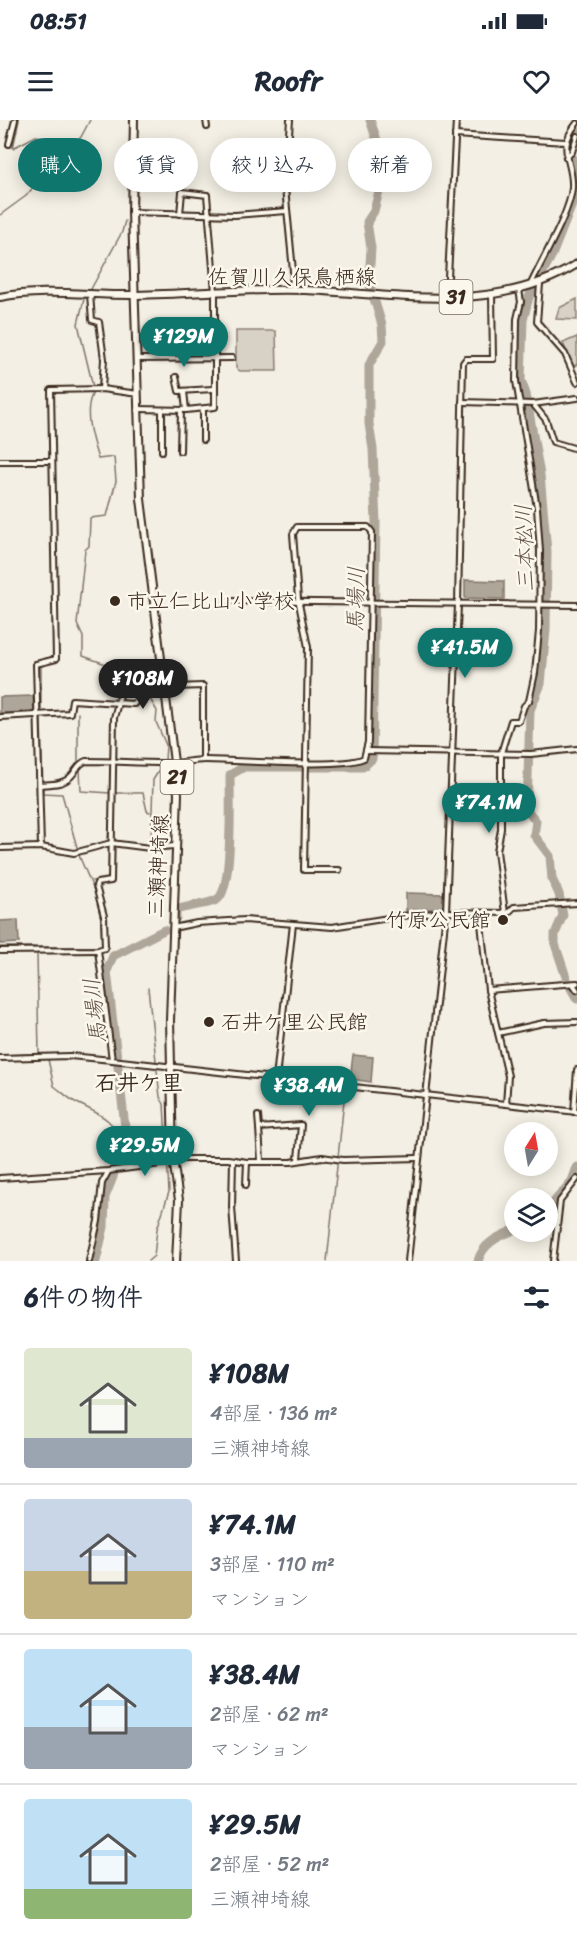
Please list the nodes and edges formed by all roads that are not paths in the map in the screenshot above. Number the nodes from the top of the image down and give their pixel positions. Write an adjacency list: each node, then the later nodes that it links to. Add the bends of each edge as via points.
1 (15, 120): 11 (street)
2 (134, 120): 14 (main road, 21)
3 (206, 120): 7 (street)
4 (290, 120): 13 (street)
5 (456, 120): 8 (street)
6 (577, 123): 10 (street)
7 (207, 127)
8 (455, 135): 10 (street); 27 (street)
9 (577, 136): 12 (street)
10 (566, 142): 12 (street)
11 (9, 144)
12 (566, 157): 19 (street, via 571,170 569,203)
13 (287, 211): 16 (street); 20 (street)
14 (132, 212): 15 (street); 24 (main road, 21)
15 (180, 214): 16 (street); 16 (street, via 182,192 207,195)
16 (208, 215): 22 (street)
17 (577, 264): 18 (main road, 佐賀川久保鳥栖線 / 31)
18 (540, 284): 19 (main road, 佐賀川久保鳥栖線 / 31); 32 (street, via 537,322 565,354)
19 (529, 287): 21 (main road, 佐賀川久保鳥栖線 / 31)
20 (292, 290): 22 (main road, 佐賀川久保鳥栖線 / 31); 27 (main road, 佐賀川久保鳥栖線 / 31)
21 (519, 290): 25 (main road, 佐賀川久保鳥栖線 / 31); 39 (street, via 516,381)
22 (215, 292): 24 (main road, 佐賀川久保鳥栖線 / 31); 28 (street)
23 (90, 294): 24 (main road, 佐賀川久保鳥栖線 / 31); 26 (main road, 佐賀川久保鳥栖線 / 31); 33 (street, via 92,320 99,322 102,350)
24 (135, 295): 29 (main road, 三瀬神埼線 / 21)
25 (492, 295): 27 (main road, 佐賀川久保鳥栖線 / 31); 38 (street, via 494,357 464,360)
26 (0, 297)
27 (447, 297)
28 (214, 357): 29 (street); 30 (street); 34 (street)
29 (137, 358): 36 (main road, 三瀬神埼線 / 21)
30 (232, 358)
31 (176, 376): 35 (street, via 177,390)
32 (577, 382)
33 (99, 389): 36 (street); 50 (street, via 51,390)
34 (213, 389): 35 (street); 42 (street, via 214,407)
35 (184, 391): 43 (street)
36 (138, 394): 41 (main road, 三瀬神埼線 / 21)
37 (577, 398): 40 (street)
38 (462, 402): 39 (street); 54 (street)
39 (521, 404): 40 (street); 55 (street, via 537,508)
40 (533, 404): 46 (street, via 546,420 553,442)
41 (139, 409): 44 (street); 58 (main road, 三瀬神埼線 / 21, via 141,498)
42 (203, 409): 43 (street); 45 (street)
43 (184, 410): 44 (street); 48 (street)
44 (162, 411): 47 (street)
45 (203, 440)
46 (577, 449)
47 (162, 451)
48 (180, 451)
49 (0, 461): 50 (street)
50 (52, 461): 60 (street, via 56,659 36,664)
51 (224, 600): 52 (street)
52 (300, 602): 53 (street); 53 (street, via 294,528 368,527 372,532); 69 (street, via 308,647)
53 (371, 603): 54 (street); 63 (street)
54 (458, 604): 55 (street); 64 (street)
55 (540, 604): 56 (street); 65 (street, via 532,691 522,717 511,721)
56 (577, 605)
57 (119, 665): 59 (street)
58 (163, 687): 59 (street, via 146,688 134,704); 66 (street, via 203,686); 68 (main road, 三瀬神埼線 / 21)
59 (117, 704): 60 (street, via 72,700 70,713); 67 (street)
60 (38, 716): 61 (street); 70 (street)
61 (0, 717)
62 (577, 749): 65 (street)
63 (366, 751): 64 (street); 69 (street, via 364,758 354,763)
64 (451, 753): 65 (street); 77 (street)
65 (501, 753): 79 (street, via 501,830 497,851)
66 (202, 760): 68 (street); 69 (street)
67 (113, 761): 68 (street); 70 (street, via 86,761 63,782); 71 (street)
68 (176, 762): 73 (main road, 三瀬神埼線 / 21)
69 (306, 762): 75 (street, via 304,870)
70 (40, 785): 72 (street)
71 (111, 843): 72 (street, via 78,852); 73 (street, via 150,848); 82 (street, via 111,880 96,886 104,916 105,948)
72 (41, 846): 74 (street)
73 (175, 846): 81 (main road, 三瀬神埼線 / 21)
74 (0, 848)
75 (339, 870)
76 (577, 903): 79 (street, via 514,907)
77 (446, 912): 78 (street); 80 (street, via 332,927); 94 (street)
78 (480, 913): 79 (street); 85 (street)
79 (506, 913)
80 (293, 924): 81 (street, via 236,920); 93 (street)
81 (172, 928): 91 (main road, 三瀬神埼線 / 21)
82 (98, 950): 83 (street); 90 (street)
83 (0, 951)
84 (575, 984): 85 (street); 86 (street)
85 (489, 990): 88 (street)
86 (577, 990)
87 (577, 1022): 88 (street, via 544,1023)
88 (498, 1033): 95 (street, via 508,1076)
89 (0, 1059): 90 (street)
90 (112, 1060): 91 (street)
91 (171, 1067): 93 (street); 102 (main road, 三瀬神埼線 / 21)
92 (577, 1070): 96 (street)
93 (276, 1078): 94 (street)
94 (427, 1096): 95 (street); 99 (street)
95 (506, 1104): 96 (street)
96 (576, 1112)
97 (258, 1116): 98 (street)
98 (259, 1128): 100 (street, via 301,1125); 103 (street)
99 (418, 1158): 100 (street); 112 (street)
100 (298, 1159): 103 (street)
101 (233, 1160): 102 (street); 104 (street); 111 (street)
102 (171, 1161): 105 (street); 110 (main road, 三瀬神埼線 / 21, via 179,1200)
103 (261, 1161): 104 (street)
104 (247, 1162): 108 (street)
105 (108, 1171): 106 (street); 109 (street, via 102,1184)
106 (0, 1178)
107 (577, 1179): 113 (street, via 560,1201)
108 (246, 1185)
109 (89, 1261)
110 (176, 1261)
111 (236, 1261)
112 (408, 1261)
113 (553, 1261)

